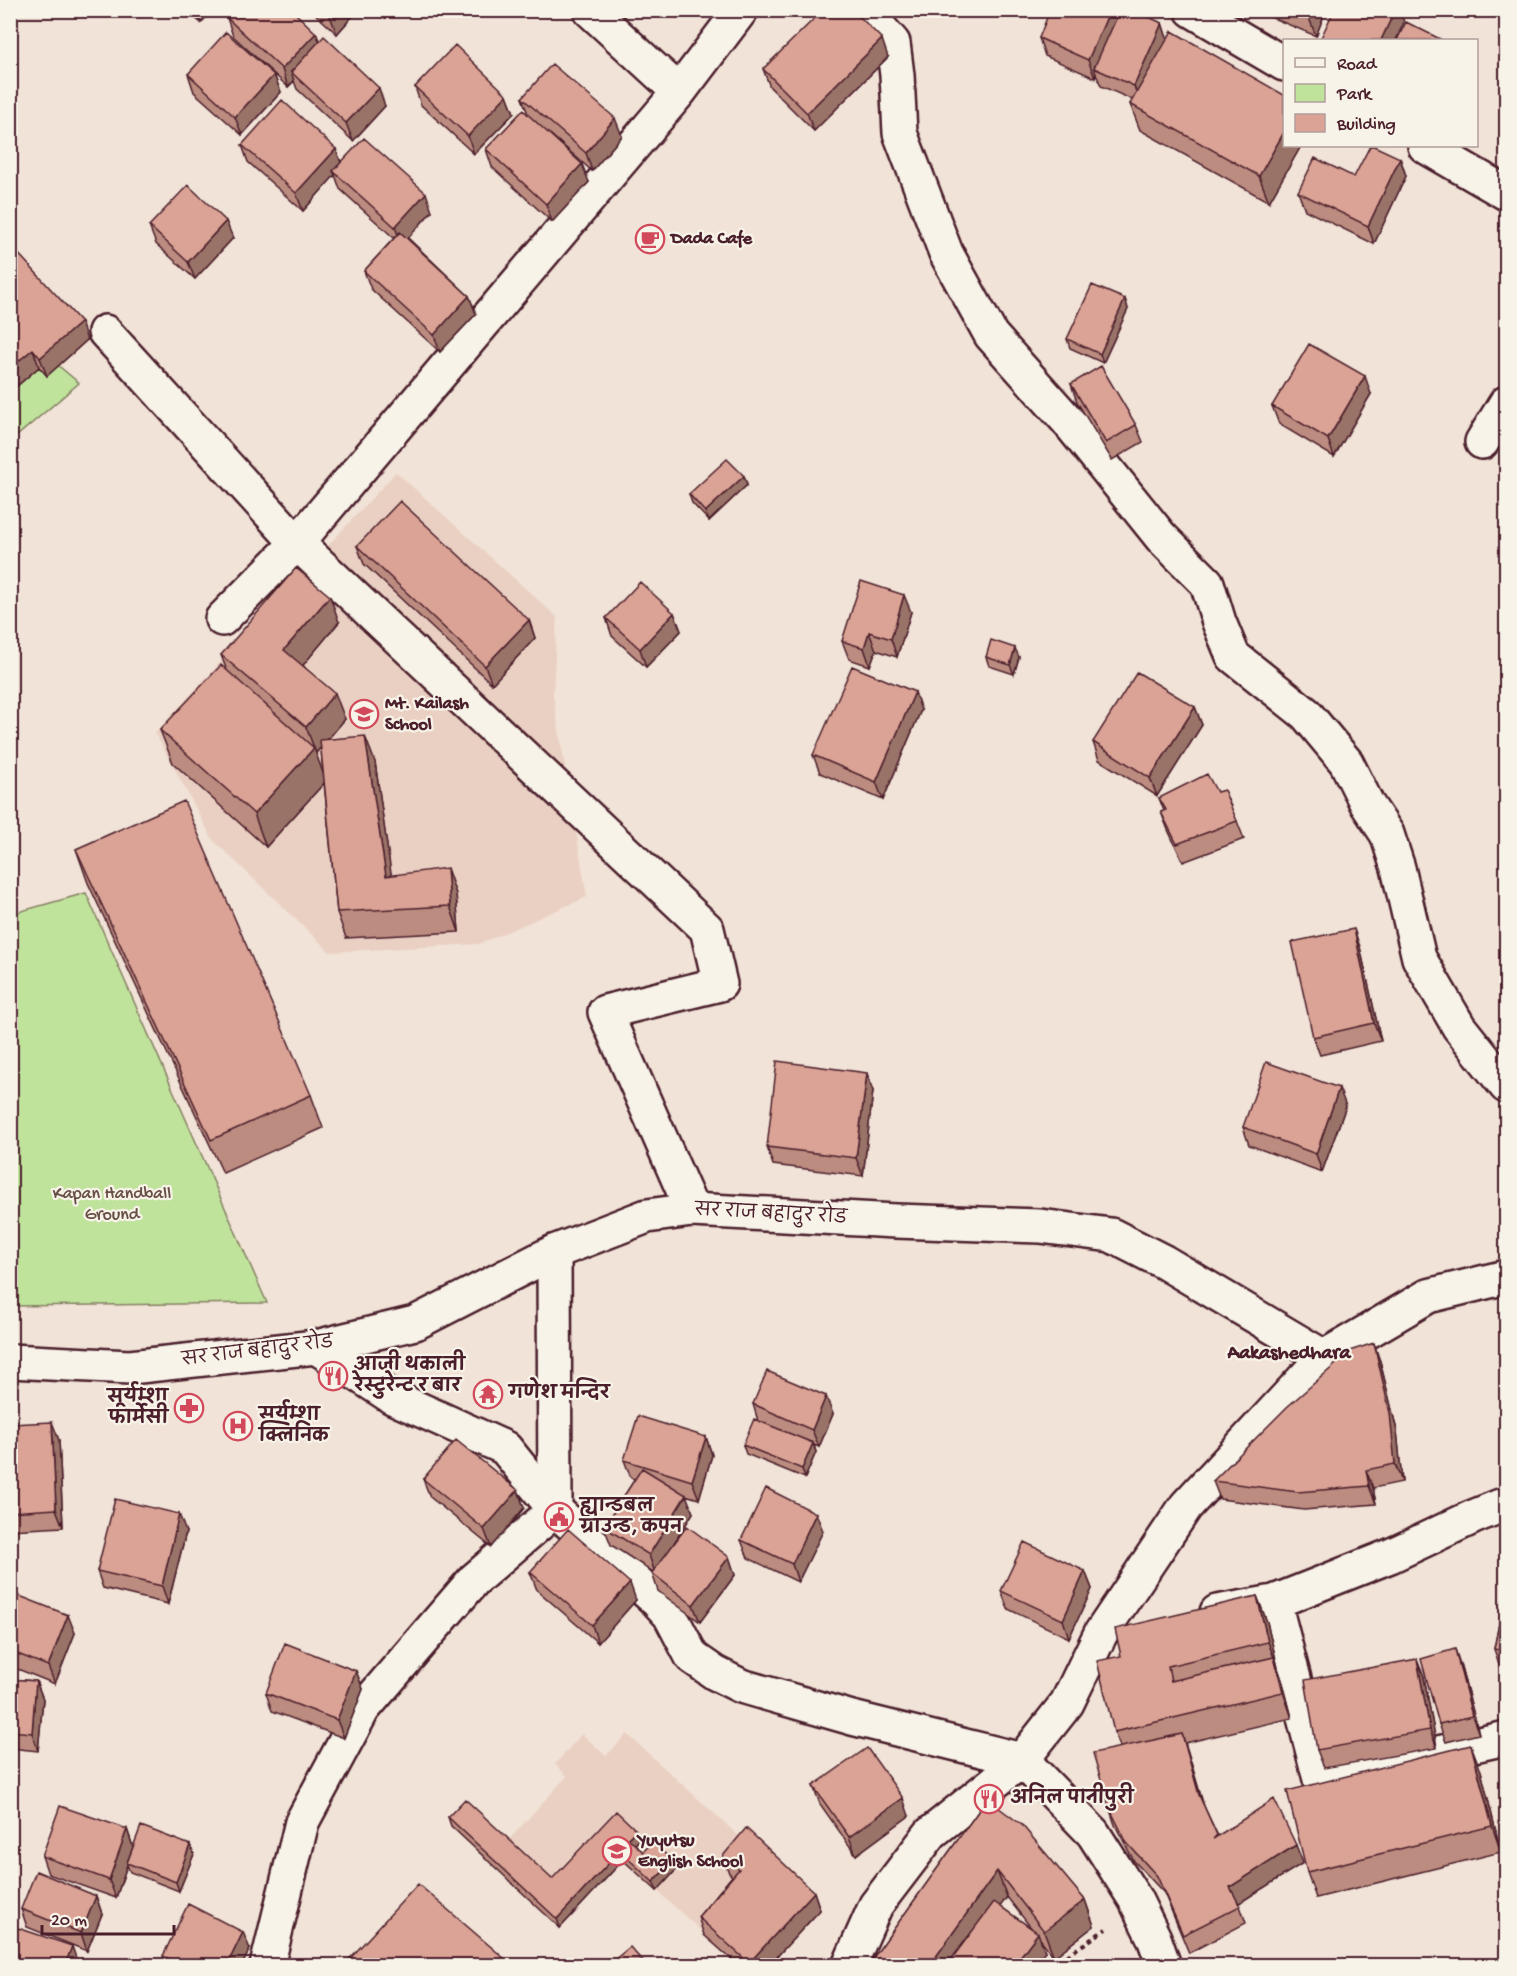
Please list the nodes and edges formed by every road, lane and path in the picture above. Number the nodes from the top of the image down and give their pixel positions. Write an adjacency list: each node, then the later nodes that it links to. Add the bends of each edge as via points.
1 (590, 10): 6 (street)
2 (741, 10): 6 (street)
3 (864, 10): 14 (street, via 893,43 900,133 946,253 991,335 1161,537 1207,583 1233,656 1306,714 1346,762 1367,804 1388,834 1419,958 1459,1027)
4 (1192, 10): 5 (street)
5 (1283, 63)
6 (679, 92): 12 (street)
7 (1427, 147): 8 (street)
8 (1506, 193)
9 (105, 332): 12 (street)
10 (1506, 403): 11 (street)
11 (1482, 442)
12 (297, 543): 13 (street); 15 (street, via 706,929 720,984 605,1012)
13 (222, 619)
14 (1506, 1086)
15 (692, 1210): 16 (street, सर राज बहादुर रोड, via 647,1216); 19 (street, सर राज बहादुर रोड, via 1040,1226 1111,1235)
16 (554, 1252): 18 (street, सर राज बहादुर रोड, via 416,1323); 22 (street)
17 (1506, 1277): 19 (street, via 1428,1296)
18 (316, 1347): 20 (street, सर राज बहादुर रोड, via 130,1367); 22 (street, via 392,1397 505,1448)
19 (1324, 1357): 26 (street, via 1186,1506)
20 (10, 1361)
21 (1506, 1506): 23 (street)
22 (555, 1510): 28 (street, via 657,1601 670,1615 692,1657 715,1673 741,1686 852,1718); 30 (street, via 474,1580 363,1709 302,1822)
23 (1274, 1602): 24 (street); 27 (street, via 1320,1779)
24 (1193, 1616)
25 (1136, 1627): 26 (street)
26 (1101, 1633): 28 (street, via 1066,1703)
27 (1506, 1738)
28 (1022, 1760): 29 (street, via 1093,1833); 31 (street, via 931,1833 876,1905)
29 (1135, 1899): 32 (path, via 1116,1923); 33 (street)
30 (267, 1965)
31 (849, 1965)
32 (1052, 1965)
33 (1164, 1965)

